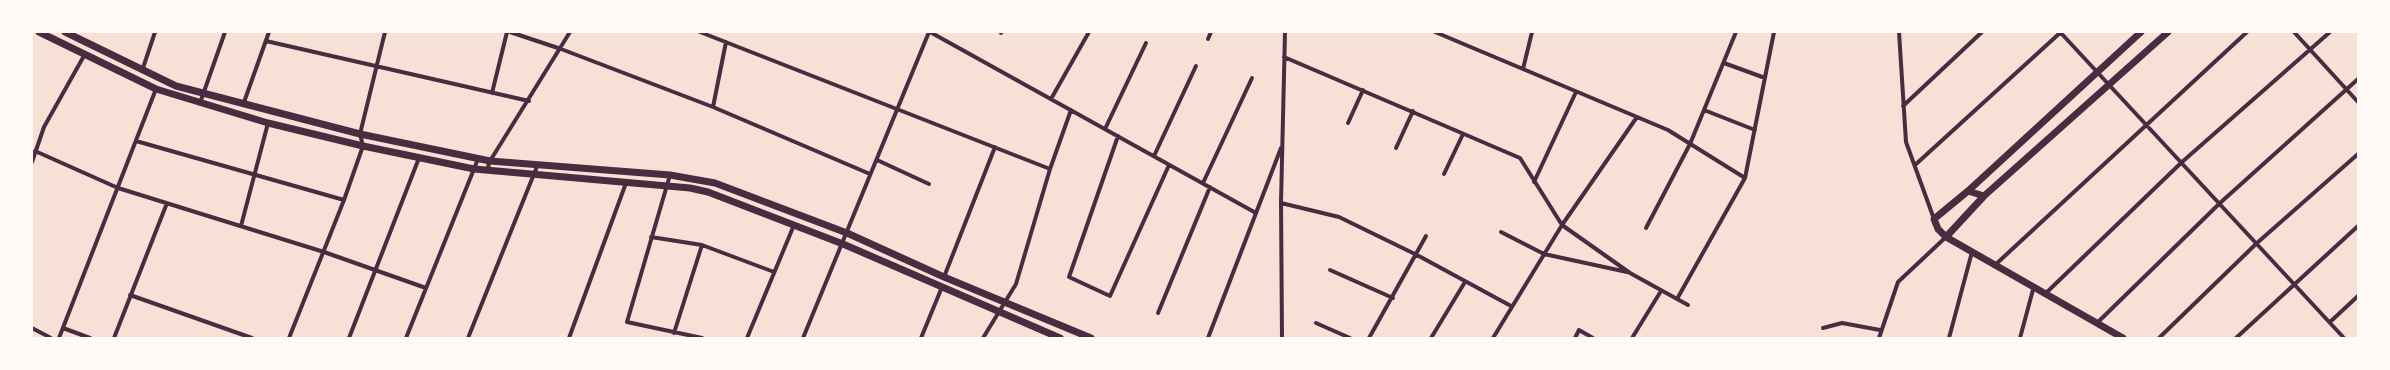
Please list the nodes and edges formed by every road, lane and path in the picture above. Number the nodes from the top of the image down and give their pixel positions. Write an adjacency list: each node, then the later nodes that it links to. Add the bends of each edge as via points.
1 (39, 32): 32 (street)
2 (65, 32): 38 (street)
3 (155, 32): 38 (street)
4 (225, 32): 48 (street)
5 (269, 32): 27 (street)
6 (384, 32): 35 (street)
7 (509, 32): 30 (street); 49 (street)
8 (570, 32): 30 (street)
9 (700, 32): 28 (street)
10 (929, 32): 50 (street); 57 (street)
11 (1089, 32): 50 (street)
12 (1211, 32): 26 (street)
13 (1285, 32): 33 (street)
14 (1434, 32): 37 (street)
15 (1532, 32): 37 (street)
16 (1736, 32): 34 (street)
17 (1774, 32): 41 (street)
18 (1982, 32): 55 (street)
19 (2061, 32): 39 (street); 87 (street)
20 (2141, 32): 39 (street)
21 (2168, 32): 43 (street)
22 (2247, 32): 64 (street)
23 (2294, 32): 31 (street)
24 (2330, 32): 31 (street)
25 (1900, 33): 55 (street)
26 (1208, 39)
27 (266, 41): 35 (street); 54 (street)
28 (726, 42): 56 (street); 57 (street)
29 (1146, 43): 65 (street)
30 (560, 49): 51 (street); 56 (street)
31 (2310, 50): 46 (street); 84 (street)
32 (84, 54): 44 (street); 76 (street, via 44,127)
33 (1284, 57): 45 (street); 71 (street)
34 (1724, 63): 41 (street); 59 (street)
35 (376, 66): 49 (street); 67 (street)
36 (1196, 66): 78 (street)
37 (1523, 69): 47 (street)
38 (142, 71): 48 (street, via 176,86)
39 (2097, 72): 43 (street); 104 (street)
40 (1252, 78): 99 (street)
41 (1765, 78): 66 (street)
42 (2358, 79): 46 (street)
43 (2109, 85): 64 (street); 105 (street)
44 (156, 89): 53 (street); 70 (street)
45 (1362, 90): 60 (street); 63 (street)
46 (2347, 90): 52 (street); 109 (street)
47 (1576, 92): 61 (street); 97 (street)
48 (204, 93): 53 (street); 54 (street)
49 (492, 93): 51 (street)
50 (1051, 99): 58 (street)
51 (529, 101): 82 (street)
52 (2358, 102)
53 (200, 104): 62 (street)
54 (244, 105): 67 (street)
55 (1904, 106): 87 (street, via 1906,142)
56 (713, 107): 91 (street)
57 (897, 109): 74 (street); 81 (street)
58 (1071, 110): 65 (street); 89 (street)
59 (1704, 110): 66 (street); 72 (street)
60 (1413, 111): 68 (street); 75 (street)
61 (1637, 117): 72 (street, via 1668,130); 113 (street)
62 (268, 123): 73 (street); 93 (street)
63 (1348, 123)
64 (2147, 123): 84 (street); 129 (street)
65 (1105, 129): 69 (street)
66 (1754, 130): 96 (street)
67 (360, 134): 73 (street); 80 (street)
68 (1463, 134): 92 (street); 97 (street, via 1520,158)
69 (1118, 136): 78 (street); 86 (street, via 1069,277 1110,296)
70 (136, 141): 93 (street); 102 (street)
71 (1282, 144): 108 (street); 110 (street)
72 (1690, 144): 96 (street); 116 (street)
73 (363, 146): 79 (street); 106 (street)
74 (995, 147): 89 (street); 134 (street)
75 (1396, 148)
76 (35, 152): 83 (street); 102 (street)
77 (2358, 154): 122 (street)
78 (1154, 156): 86 (street)
79 (419, 158): 88 (street); 130 (street)
80 (478, 159): 82 (street); 88 (street)
81 (877, 160): 91 (street); 100 (street)
82 (490, 161): 85 (street); 90 (street)
83 (32, 162)
84 (2182, 162): 109 (street); 141 (street)
85 (538, 164): 94 (street); 95 (street)
86 (1169, 165): 99 (street)
87 (1915, 166): 111 (street)
88 (474, 169): 90 (street); 139 (street)
89 (1050, 169): 146 (street, via 1016,284)
90 (487, 171): 95 (street)
91 (870, 174): 118 (street)
92 (1444, 174)
93 (254, 175): 106 (street); 114 (street)
94 (670, 175): 101 (street); 118 (street, via 715,183)
95 (534, 176): 98 (street); 167 (street)
96 (1746, 178): 145 (street)
97 (1534, 182): 113 (street)
98 (626, 183): 101 (street); 168 (street)
99 (1203, 183): 103 (street)
100 (929, 184)
101 (666, 186): 112 (street, via 708,192); 120 (street)
102 (118, 188): 107 (street); 155 (street)
103 (1210, 188): 110 (street); 150 (street)
104 (1968, 191): 105 (street); 111 (street)
105 (1984, 196): 121 (street)
106 (344, 200): 125 (street)
107 (167, 203): 114 (street); 142 (street)
108 (1282, 203): 127 (street, via 1339,217); 177 (street)
109 (2220, 203): 122 (street); 153 (street)
110 (1256, 213): 176 (street)
111 (1934, 219): 121 (street, via 1938,229)
112 (794, 225): 123 (street); 132 (street)
113 (1562, 225): 128 (street); 133 (street)
114 (241, 226): 125 (street)
115 (2358, 226): 136 (street)
116 (1646, 228)
117 (1501, 232): 128 (street)
118 (847, 233): 123 (street); 134 (street)
119 (1426, 236): 127 (street)
120 (651, 237): 124 (street); 158 (street, via 627,322)
121 (1946, 237): 126 (street); 157 (street, via 1898,282)
122 (2257, 243): 136 (street); 189 (street)
123 (843, 244): 138 (street); 171 (street)
124 (702, 246): 132 (street); 158 (street)
125 (324, 252): 130 (street); 164 (street)
126 (1972, 252): 129 (street); 186 (street)
127 (1417, 254): 135 (street); 144 (street)
128 (1544, 254): 133 (street); 148 (street)
129 (1995, 265): 137 (street)
130 (377, 269): 139 (street); 165 (street)
131 (1330, 270): 144 (street)
132 (774, 272): 170 (street)
133 (1630, 273): 140 (street)
134 (944, 277): 146 (street)
135 (1465, 282): 148 (street); 180 (street)
136 (2294, 283): 151 (street); 190 (street)
137 (2034, 285): 141 (street); 187 (street)
138 (942, 287): 149 (street); 172 (street)
139 (426, 288): 166 (street)
140 (1661, 290): 145 (street); 184 (street)
141 (2046, 293): 153 (street)
142 (130, 295): 162 (street); 163 (street)
143 (2358, 296): 151 (street)
144 (1393, 298): 179 (street)
145 (1677, 299): 147 (street)
146 (1005, 302): 149 (street); 175 (street)
147 (1688, 305)
148 (1511, 306): 181 (street)
149 (999, 312): 173 (street); 174 (street)
150 (1158, 313)
151 (2330, 322): 191 (street)
152 (1316, 323): 178 (street)
153 (2097, 323): 188 (street)
154 (32, 328): 159 (street)
155 (63, 328): 160 (street); 161 (street)
156 (1823, 328): 157 (street, via 1842,323)
157 (1880, 330): 185 (street)
158 (674, 333): 169 (street)
159 (51, 338)
160 (59, 338)
161 (90, 338)
162 (114, 338)
163 (252, 338)
164 (289, 338)
165 (349, 338)
166 (406, 338)
167 (468, 338)
168 (569, 338)
169 (702, 338)
170 (747, 338)
171 (803, 338)
172 (921, 338)
173 (984, 338)
174 (1060, 338)
175 (1091, 338)
176 (1208, 338)
177 (1282, 338)
178 (1350, 338)
179 (1369, 338)
180 (1431, 338)
181 (1493, 338)
182 (1575, 338): 183 (street, via 1579,330)
183 (1593, 338)
184 (1632, 338)
185 (1878, 338)
186 (1949, 338)
187 (2020, 338)
188 (2123, 338)
189 (2159, 338)
190 (2236, 338)
191 (2344, 338)

